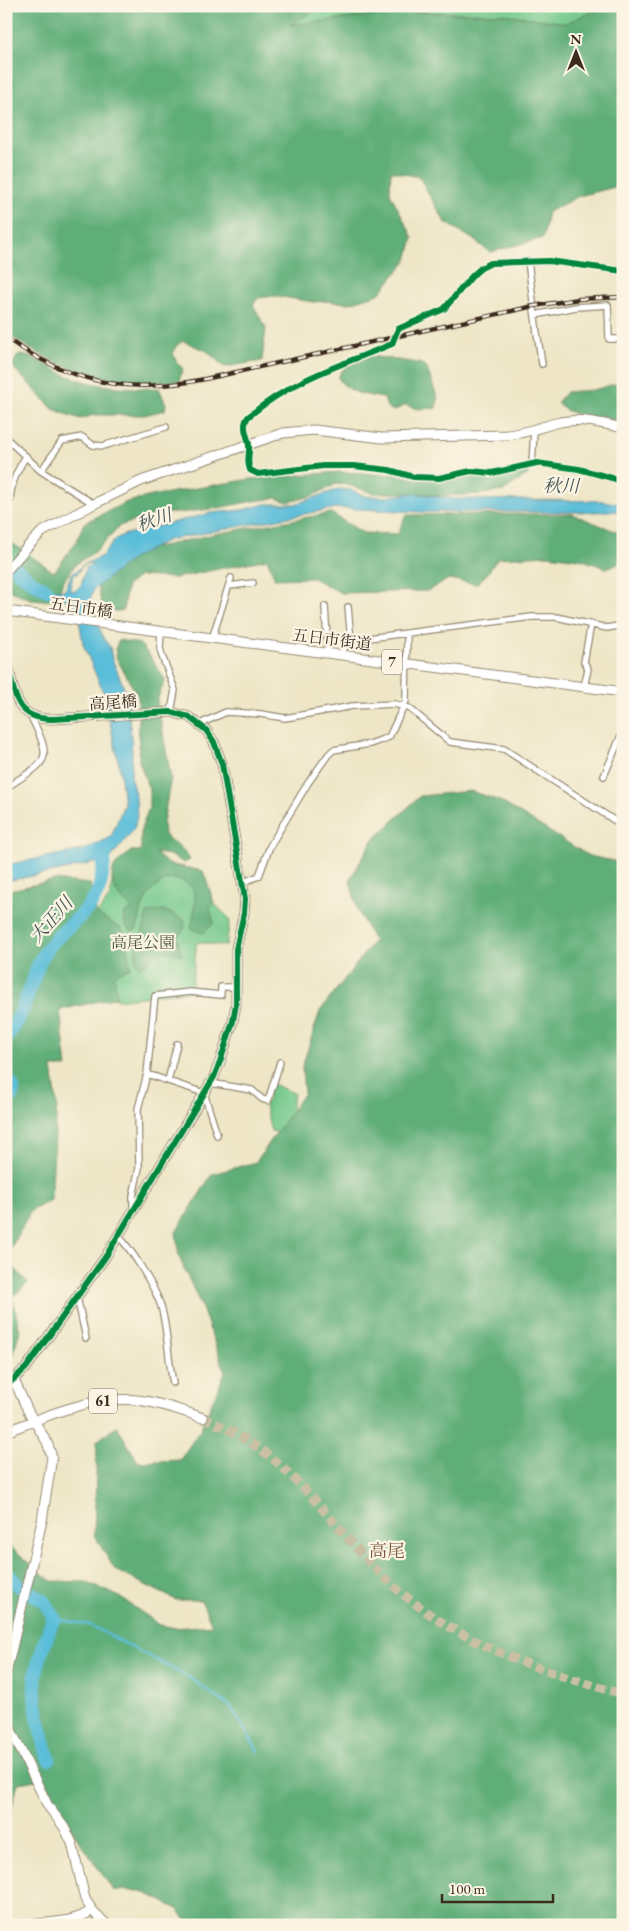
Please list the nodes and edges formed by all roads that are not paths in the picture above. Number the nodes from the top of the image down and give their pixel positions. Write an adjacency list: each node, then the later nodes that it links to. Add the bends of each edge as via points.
1 (528, 261): 2 (street, via 575,263); 3 (street); 10 (street, via 495,262 484,266 448,306 398,330 392,344 307,378 281,392 245,420)
2 (623, 271)
3 (535, 315): 4 (street, via 576,306 608,305 610,339); 5 (street)
4 (623, 339)
5 (542, 364)
6 (166, 427): 13 (street, via 102,446 92,445 82,437 62,441)
7 (623, 428): 8 (street, via 575,420)
8 (534, 430): 10 (street, via 506,436 382,438 301,430); 12 (street)
9 (6, 438): 11 (street)
10 (249, 444): 12 (street, via 247,463 250,470 258,474 338,466 438,478 471,470 492,473); 16 (street, via 141,481)
11 (26, 456): 13 (street); 15 (street, via 10,488)
12 (532, 464): 14 (street, via 579,469)
13 (41, 471): 16 (street)
14 (623, 481)
15 (10, 500)
16 (94, 504): 17 (street, via 46,530)
17 (6, 571)
18 (231, 578): 20 (street)
19 (253, 583): 20 (street)
20 (229, 586): 29 (street)
21 (325, 606): 31 (street)
22 (348, 607): 30 (street)
23 (6, 611): 26 (street, 五日市橋 / 7)
24 (591, 624): 25 (street, via 607,628); 28 (street, via 556,616 532,617); 35 (street, via 584,662 588,669)
25 (623, 625)
26 (127, 628): 27 (street, 五日市街道 / 7)
27 (161, 632): 29 (street, 五日市街道 / 7); 38 (street, via 160,648 175,690)
28 (407, 634): 30 (street); 34 (street)
29 (212, 639): 31 (street, 五日市街道 / 7)
30 (351, 640): 32 (street)
31 (328, 654): 32 (street, 五日市街道 / 7)
32 (340, 655): 34 (street, 五日市街道 / 7)
33 (6, 658): 39 (street, via 15,697)
34 (408, 664): 35 (street, 五日市街道 / 7); 37 (street)
35 (584, 687): 36 (street, 五日市街道 / 7)
36 (623, 692)
37 (404, 707): 40 (street, via 395,704 353,706 285,718 226,712); 44 (street, via 450,742 504,750); 45 (street, via 389,737 370,744 333,750 308,782 270,846 259,876)
38 (171, 712): 39 (street, 高尾橋, via 44,720); 40 (street, via 185,715)
39 (30, 715): 43 (street, via 45,750 43,760 37,768)
40 (200, 724): 45 (street, via 213,740 220,758)
41 (623, 731): 42 (street)
42 (604, 776)
43 (6, 788)
44 (623, 826)
45 (243, 882): 46 (street, via 245,904 236,949)
46 (236, 987): 49 (street, via 221,987 221,995 190,992 154,996); 51 (street, via 233,1021)
47 (177, 1044): 50 (street)
48 (280, 1062): 51 (street, via 268,1100 252,1090)
49 (147, 1074): 50 (street); 54 (street, via 138,1109 139,1168)
50 (168, 1081): 52 (street)
51 (210, 1083): 52 (street)
52 (204, 1093): 53 (street); 54 (street)
53 (217, 1135)
54 (133, 1212): 55 (street)
55 (118, 1236): 56 (street); 59 (street, via 134,1254 162,1308)
56 (77, 1297): 57 (street); 58 (street, via 26,1368)
57 (86, 1338)
58 (10, 1383): 61 (street)
59 (173, 1383)
60 (203, 1418): 61 (street, 61, via 161,1404 128,1400 91,1403)
61 (34, 1421): 62 (street, 61); 63 (street, via 48,1442 52,1457 42,1521)
62 (6, 1432)
63 (6, 1673)
64 (6, 1709): 65 (street, via 12,1730 48,1806 72,1843 83,1892)
65 (92, 1910): 66 (street, via 73,1919); 67 (street)
66 (23, 1925)
67 (108, 1925)

